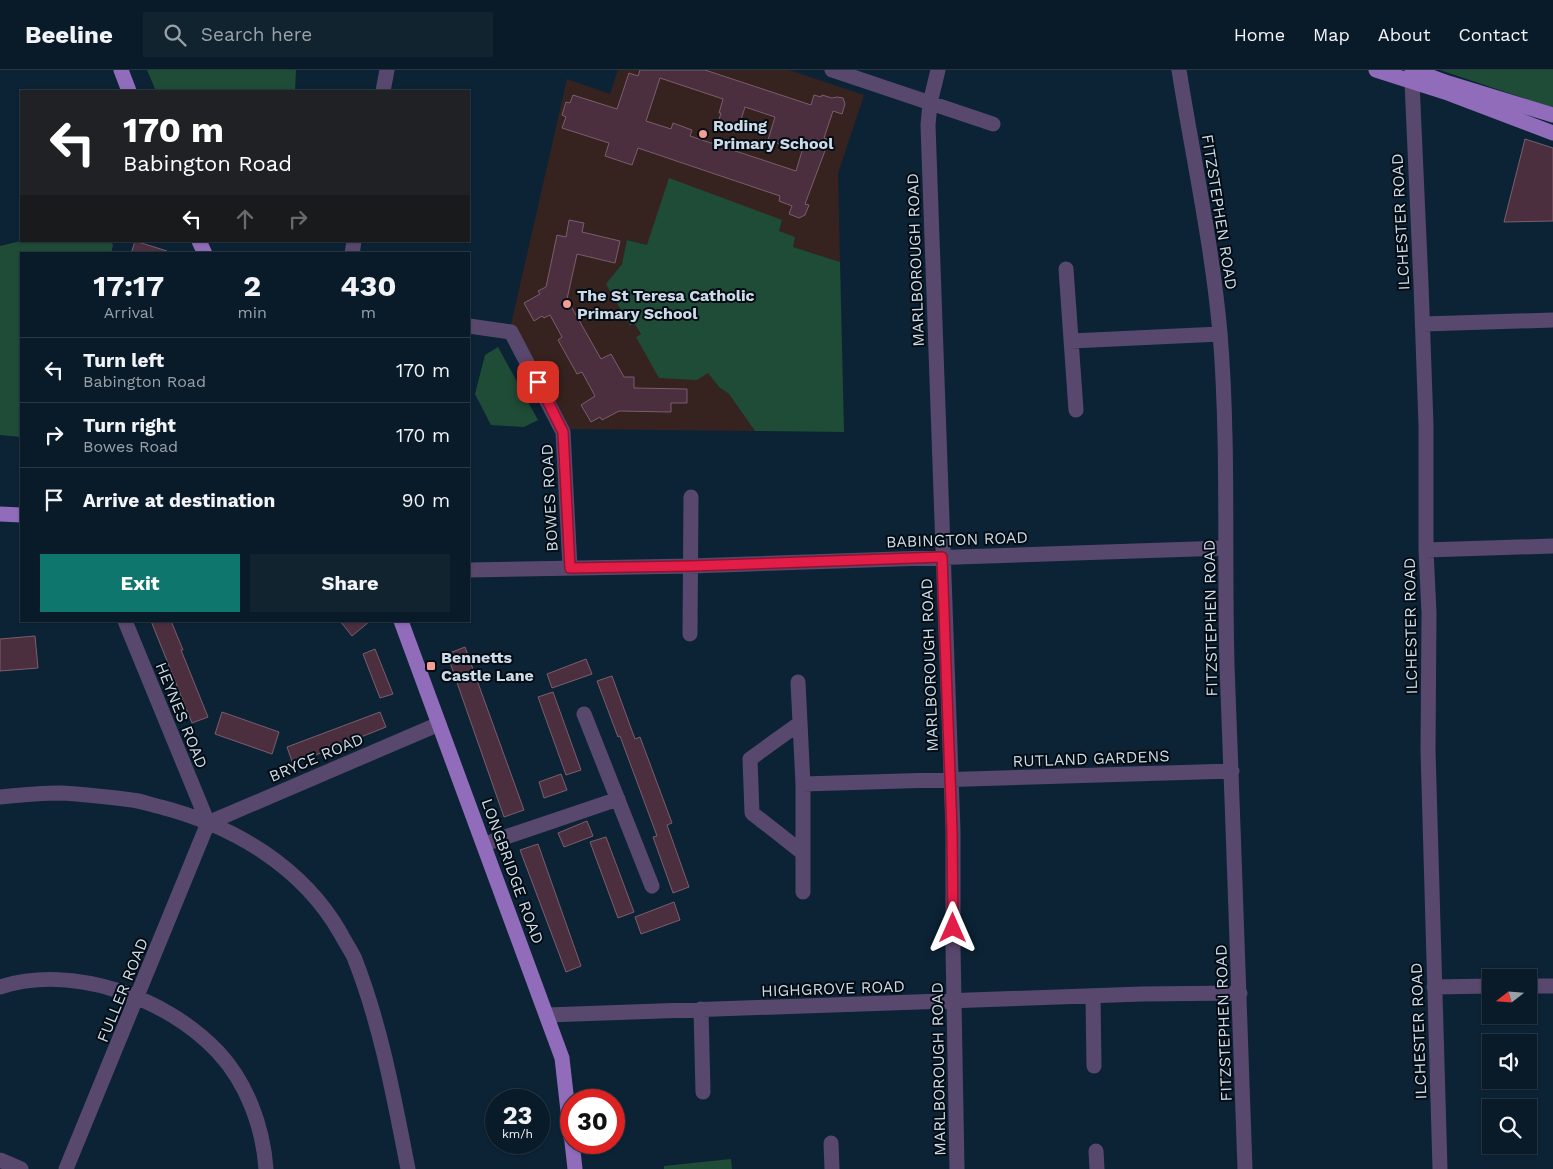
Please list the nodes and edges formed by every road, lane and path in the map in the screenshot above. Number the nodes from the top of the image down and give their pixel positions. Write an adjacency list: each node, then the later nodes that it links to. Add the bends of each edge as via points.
1 (121, 70): 8 (main road)
2 (386, 70): 9 (street)
3 (832, 70): 10 (street)
4 (938, 70): 10 (street, MARLBOROUGH ROAD)
5 (1179, 70): 18 (street, FITZSTEPHEN ROAD, via 1212,260)
6 (1376, 70): 7 (main road)
7 (1412, 76): 11 (main road, via 1448,83); 13 (main road, via 1454,96); 16 (street, ILCHESTER ROAD)
8 (129, 90)
9 (383, 90)
10 (930, 103): 12 (street); 27 (street, MARLBOROUGH ROAD, via 928,125)
11 (1553, 115)
12 (993, 124)
13 (1553, 134)
14 (1066, 269): 19 (street)
15 (1553, 320): 16 (street)
16 (1423, 324): 26 (street, ILCHESTER ROAD)
17 (470, 326): 29 (street, BOWES ROAD, via 512,332 563,432)
18 (1220, 334): 19 (street); 25 (street, FITZSTEPHEN ROAD)
19 (1071, 341): 20 (street)
20 (1076, 410)
21 (691, 497): 28 (street)
22 (0, 514): 23 (main road)
23 (20, 515)
24 (1553, 546): 26 (street)
25 (1225, 548): 27 (street, BABINGTON ROAD); 38 (street, FITZSTEPHEN ROAD)
26 (1426, 550): 52 (street, ILCHESTER ROAD)
27 (942, 557): 28 (street, BABINGTON ROAD); 39 (street, MARLBOROUGH ROAD)
28 (691, 566): 29 (street, BABINGTON ROAD); 33 (street)
29 (570, 568): 30 (street, BABINGTON ROAD)
30 (470, 570)
31 (125, 622): 43 (street, HEYNES ROAD)
32 (402, 622): 37 (main road, LONGBRIDGE ROAD)
33 (690, 634)
34 (798, 682): 36 (street)
35 (584, 714): 42 (street)
36 (800, 723): 40 (street); 45 (street, via 750,759 752,813)
37 (439, 724): 43 (street, BRYCE ROAD); 44 (main road, LONGBRIDGE ROAD)
38 (1232, 771): 39 (street, RUTLAND GARDENS); 53 (street, FITZSTEPHEN ROAD)
39 (951, 780): 40 (street, RUTLAND GARDENS); 56 (street, MARLBOROUGH ROAD)
40 (803, 784): 45 (street)
41 (0, 796): 43 (street, via 60,793 134,800)
42 (618, 799): 44 (street); 46 (street)
43 (208, 823): 55 (street, FULLER ROAD); 69 (street, via 259,849 290,871 334,923 353,956 373,1014 392,1086)
44 (485, 844): 58 (main road, LONGBRIDGE ROAD)
45 (803, 853): 47 (street)
46 (652, 886)
47 (803, 892)
48 (1482, 986): 52 (street)
49 (1538, 986): 50 (street)
50 (1553, 986)
51 (0, 987): 55 (street, via 16,982 65,979)
52 (1434, 987): 75 (street, ILCHESTER ROAD)
53 (1240, 992): 54 (street, HIGHGROVE ROAD); 74 (street, FITZSTEPHEN ROAD)
54 (1093, 996): 56 (street, HIGHGROVE ROAD); 59 (street)
55 (137, 998): 67 (street, FULLER ROAD); 68 (street, via 172,1015 219,1053 241,1084 258,1121)
56 (954, 1001): 57 (street, HIGHGROVE ROAD); 72 (street, MARLBOROUGH ROAD)
57 (701, 1009): 58 (street, HIGHGROVE ROAD); 61 (street)
58 (547, 1015): 60 (main road, LONGBRIDGE ROAD, via 562,1058)
59 (1094, 1066)
60 (565, 1089)
61 (702, 1092)
62 (831, 1142): 71 (street)
63 (1096, 1151): 73 (street)
64 (573, 1154): 70 (main road)
65 (0, 1160): 66 (street)
66 (21, 1169)
67 (66, 1169)
68 (266, 1169)
69 (408, 1169)
70 (575, 1169)
71 (832, 1169)
72 (957, 1169)
73 (1097, 1169)
74 (1245, 1169)
75 (1440, 1169)

